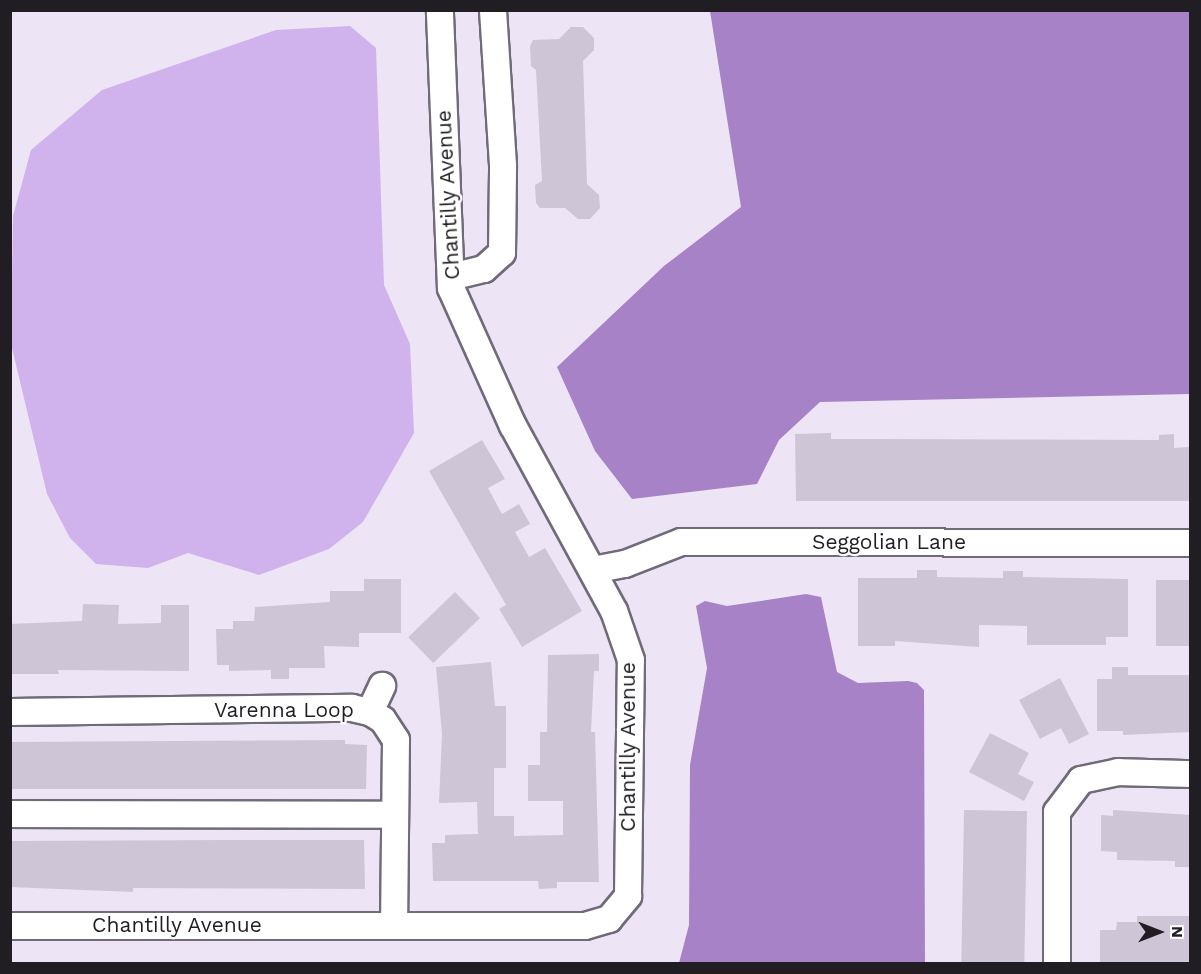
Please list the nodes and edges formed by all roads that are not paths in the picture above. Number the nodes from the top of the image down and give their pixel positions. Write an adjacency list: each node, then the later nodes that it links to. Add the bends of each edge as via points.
1 (440, 10): 3 (street, Chantilly Avenue)
2 (493, 10): 3 (street, via 503,165 502,253 484,268)
3 (451, 277): 5 (street, Chantilly Avenue, via 451,288 513,426)
4 (1191, 543): 5 (street, Seggolian Lane, via 681,542 625,564)
5 (593, 570): 12 (street, Chantilly Avenue, via 614,611 631,660 628,896 609,919 585,926)
6 (382, 686): 8 (street)
7 (10, 712): 8 (street, Varenna Loop, via 352,708)
8 (370, 712): 11 (street, Varenna Loop, via 383,720 396,740)
9 (1191, 774): 14 (street, via 1118,772 1081,780 1057,812)
10 (10, 814): 11 (street)
11 (395, 815): 12 (street, Varenna Loop)
12 (394, 924): 13 (street, Chantilly Avenue)
13 (10, 926)
14 (1058, 963)

